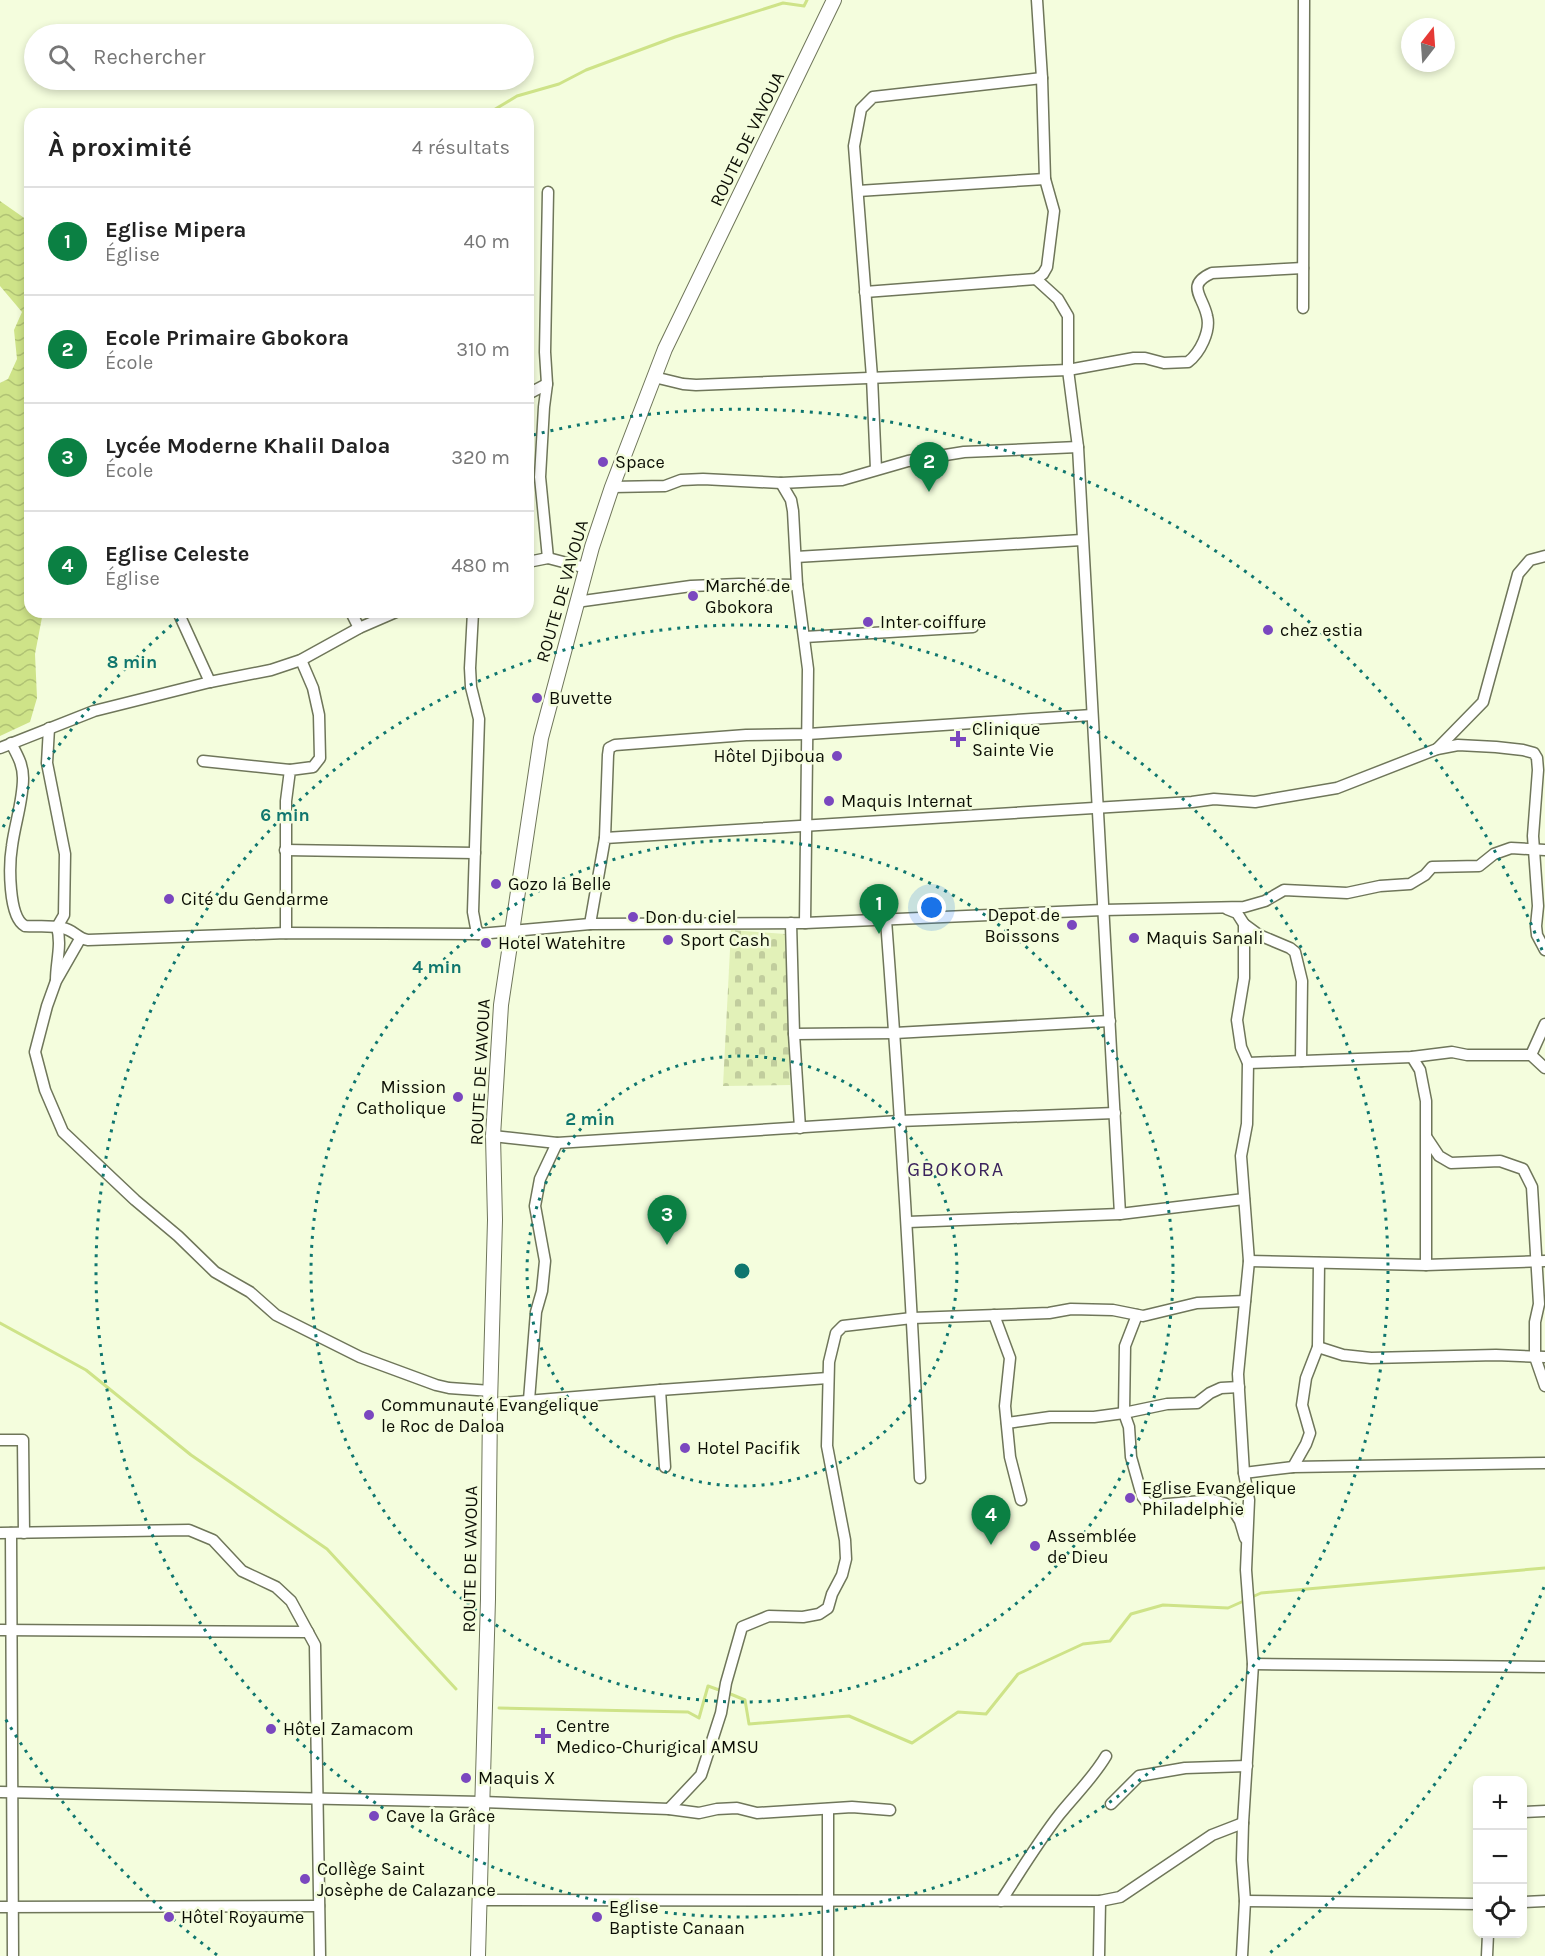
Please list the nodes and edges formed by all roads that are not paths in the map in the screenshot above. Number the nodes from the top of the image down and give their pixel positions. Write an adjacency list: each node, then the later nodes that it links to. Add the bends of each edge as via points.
1 (834, 0): 13 (main road, ROUTE DE VAVOUA)
2 (1037, 0): 4 (street)
3 (1304, 0): 8 (street)
4 (1042, 78): 5 (street); 6 (street, via 873,97 861,110 854,146)
5 (1045, 179): 6 (street); 9 (street, via 1054,211 1047,267)
6 (858, 191): 10 (street)
7 (548, 192): 15 (street)
8 (1303, 268): 11 (street); 12 (street, via 1212,273 1204,277 1197,291 1208,325 1201,348 1188,362 1134,358)
9 (1036, 279): 10 (street); 12 (street, via 1058,299 1068,316)
10 (866, 292): 14 (street)
11 (1303, 308)
12 (1068, 370): 14 (street); 17 (street)
13 (654, 377): 14 (street, via 696,385); 20 (main road, ROUTE DE VAVOUA)
14 (872, 377): 18 (street)
15 (547, 384): 16 (street); 24 (street, via 540,477)
16 (534, 391)
17 (1078, 447): 18 (street, via 964,452 908,460); 21 (street)
18 (876, 470): 19 (street, via 842,480)
19 (781, 483): 20 (street, via 703,479 681,480 665,486); 23 (street, via 791,500)
20 (612, 487): 26 (main road, ROUTE DE VAVOUA)
21 (1082, 540): 23 (street); 38 (street)
22 (1545, 556): 43 (street, via 1530,560 1518,574 1483,702)
23 (796, 557): 27 (street)
24 (548, 558): 25 (street); 26 (street)
25 (534, 561)
26 (586, 568): 28 (main road, ROUTE DE VAVOUA)
27 (797, 585): 28 (street, via 696,586); 35 (street)
28 (576, 602): 60 (main road, ROUTE DE VAVOUA, via 541,738)
29 (181, 618): 37 (street)
30 (354, 618): 34 (street)
31 (382, 618): 34 (street)
32 (473, 618): 51 (street, via 471,687 479,719)
33 (973, 627): 35 (street)
34 (358, 628): 36 (street)
35 (804, 637): 40 (street)
36 (301, 660): 37 (street); 45 (street, via 319,715 320,758 313,767)
37 (210, 682): 39 (street, via 94,711)
38 (1092, 715): 40 (street); 46 (street)
39 (49, 728): 41 (street); 59 (street, via 47,763 65,854 64,915)
40 (808, 734): 47 (street); 48 (street, via 746,735 609,748)
41 (11, 743): 42 (street); 59 (street, via 21,760 23,775 11,848 11,890 17,918 25,926)
42 (0, 748)
43 (1437, 749): 46 (street, via 1337,788 1282,799); 50 (street, via 1458,745 1534,753 1538,770 1533,836)
44 (203, 760): 45 (street)
45 (290, 770): 49 (street)
46 (1098, 807): 47 (street); 53 (street)
47 (806, 825): 48 (street); 56 (street)
48 (605, 838): 57 (street)
49 (285, 850): 51 (street); 61 (street)
50 (1539, 850): 52 (street, via 1510,848 1479,866 1432,867 1410,884 1347,893 1284,890 1255,905); 64 (street, via 1537,935)
51 (475, 853): 62 (street, via 473,912)
52 (1221, 907): 53 (street); 58 (street, via 1237,913)
53 (1103, 910): 54 (street); 66 (street)
54 (886, 920): 56 (street); 68 (street)
55 (791, 923): 56 (street); 57 (street); 69 (street)
56 (805, 923)
57 (590, 924): 60 (street)
58 (1244, 924): 72 (street, via 1295,952 1302,981); 73 (street, via 1244,978 1237,1020)
59 (57, 927): 63 (street, via 74,932); 65 (street, via 60,939)
60 (511, 930): 62 (street); 78 (main road, ROUTE DE VAVOUA, via 501,1005)
61 (285, 933): 62 (street); 63 (street)
62 (479, 934)
63 (80, 939): 65 (street)
64 (1545, 950)
65 (56, 981): 98 (street, via 35,1052 45,1090 63,1132 215,1272 250,1292 292,1325 360,1357 436,1385)
66 (1110, 1022): 68 (street); 75 (street)
67 (1545, 1024): 70 (street)
68 (894, 1033): 69 (street); 76 (street)
69 (794, 1034): 77 (street)
70 (1531, 1055): 71 (street, via 1452,1052); 74 (street)
71 (1412, 1057): 72 (street); 79 (street, via 1420,1071 1426,1101)
72 (1301, 1061): 73 (street)
73 (1248, 1063): 81 (street, via 1247,1124 1241,1156)
74 (1545, 1068)
75 (1115, 1113): 76 (street); 82 (street)
76 (899, 1121): 77 (street); 83 (street)
77 (800, 1128): 80 (street)
78 (493, 1136): 80 (street); 98 (main road, ROUTE DE VAVOUA)
79 (1427, 1138): 85 (street, via 1439,1156 1451,1163 1500,1161 1523,1169 1532,1187); 87 (street)
80 (557, 1143): 99 (street, via 540,1179 536,1206 545,1261 536,1312)
81 (1244, 1199): 82 (street); 84 (street)
82 (1120, 1214): 83 (street)
83 (908, 1222): 91 (street)
84 (1249, 1261): 86 (street); 88 (street)
85 (1541, 1261): 87 (street); 93 (street, via 1535,1322)
86 (1319, 1263): 87 (street); 92 (street)
87 (1426, 1265)
88 (1245, 1301): 90 (street, via 1197,1303 1164,1313); 96 (street)
89 (994, 1315): 90 (street, via 1071,1309); 91 (street); 101 (street, via 1010,1358)
90 (1137, 1315): 100 (street, via 1125,1346)
91 (912, 1318): 94 (street, via 843,1326 836,1333); 107 (street)
92 (1318, 1347): 93 (street, via 1371,1358); 105 (street, via 1305,1378 1302,1405 1310,1433)
93 (1540, 1357): 95 (street)
94 (828, 1378): 97 (street); 124 (street, via 827,1446 845,1540 842,1575 828,1608 819,1614 769,1616 742,1627 701,1775)
95 (1545, 1386)
96 (1239, 1387): 100 (street, via 1221,1388 1197,1403 1167,1404); 106 (street)
97 (660, 1390): 99 (street); 104 (street)
98 (491, 1398): 99 (street); 122 (main road, ROUTE DE VAVOUA)
99 (529, 1400)
100 (1125, 1413): 101 (street); 111 (street, via 1130,1427 1131,1456 1147,1503 1224,1503 1240,1521)
101 (1007, 1423): 108 (street, via 1010,1457)
102 (0, 1440): 110 (street, via 23,1440)
103 (1545, 1463): 105 (street)
104 (665, 1467)
105 (1293, 1467): 106 (street)
106 (1244, 1473): 111 (street, via 1249,1500)
107 (921, 1479)
108 (1021, 1500)
109 (6, 1533): 110 (street); 113 (street)
110 (24, 1533): 114 (street, via 189,1530 202,1534 213,1540 242,1571 276,1587 291,1601)
111 (1247, 1552): 115 (street, via 1247,1610)
112 (0, 1630): 113 (street)
113 (12, 1630): 114 (street); 120 (street)
114 (308, 1632): 121 (street, via 315,1645)
115 (1253, 1664): 116 (street); 118 (street)
116 (1545, 1667)
117 (1106, 1756): 132 (street, via 1046,1832)
118 (1247, 1766): 123 (street, via 1185,1768 1139,1776); 129 (street)
119 (0, 1792): 120 (street)
120 (14, 1792): 121 (street); 140 (street)
121 (317, 1798): 122 (street); 139 (street)
122 (482, 1802): 124 (street); 130 (main road, ROUTE DE VAVOUA)
123 (1111, 1804)
124 (669, 1809): 125 (street, via 699,1813 737,1808 757,1813)
125 (828, 1809): 126 (street); 131 (street)
126 (890, 1810)
127 (1545, 1811): 128 (street)
128 (1527, 1812)
129 (1243, 1823): 133 (street, via 1212,1835 1120,1897); 134 (street)
130 (479, 1900): 131 (street); 144 (main road, ROUTE DE VAVOUA)
131 (829, 1900): 132 (street); 145 (street)
132 (1001, 1901): 133 (street)
133 (1100, 1901): 146 (street)
134 (1245, 1901): 137 (street); 147 (street)
135 (1545, 1901): 136 (street)
136 (1527, 1902)
137 (1473, 1904)
138 (0, 1906): 140 (street)
139 (319, 1906): 140 (street); 143 (street)
140 (13, 1907): 142 (street)
141 (1488, 1938): 148 (street)
142 (13, 1956)
143 (320, 1956)
144 (478, 1956)
145 (828, 1956)
146 (1100, 1956)
147 (1242, 1956)
148 (1487, 1956)

